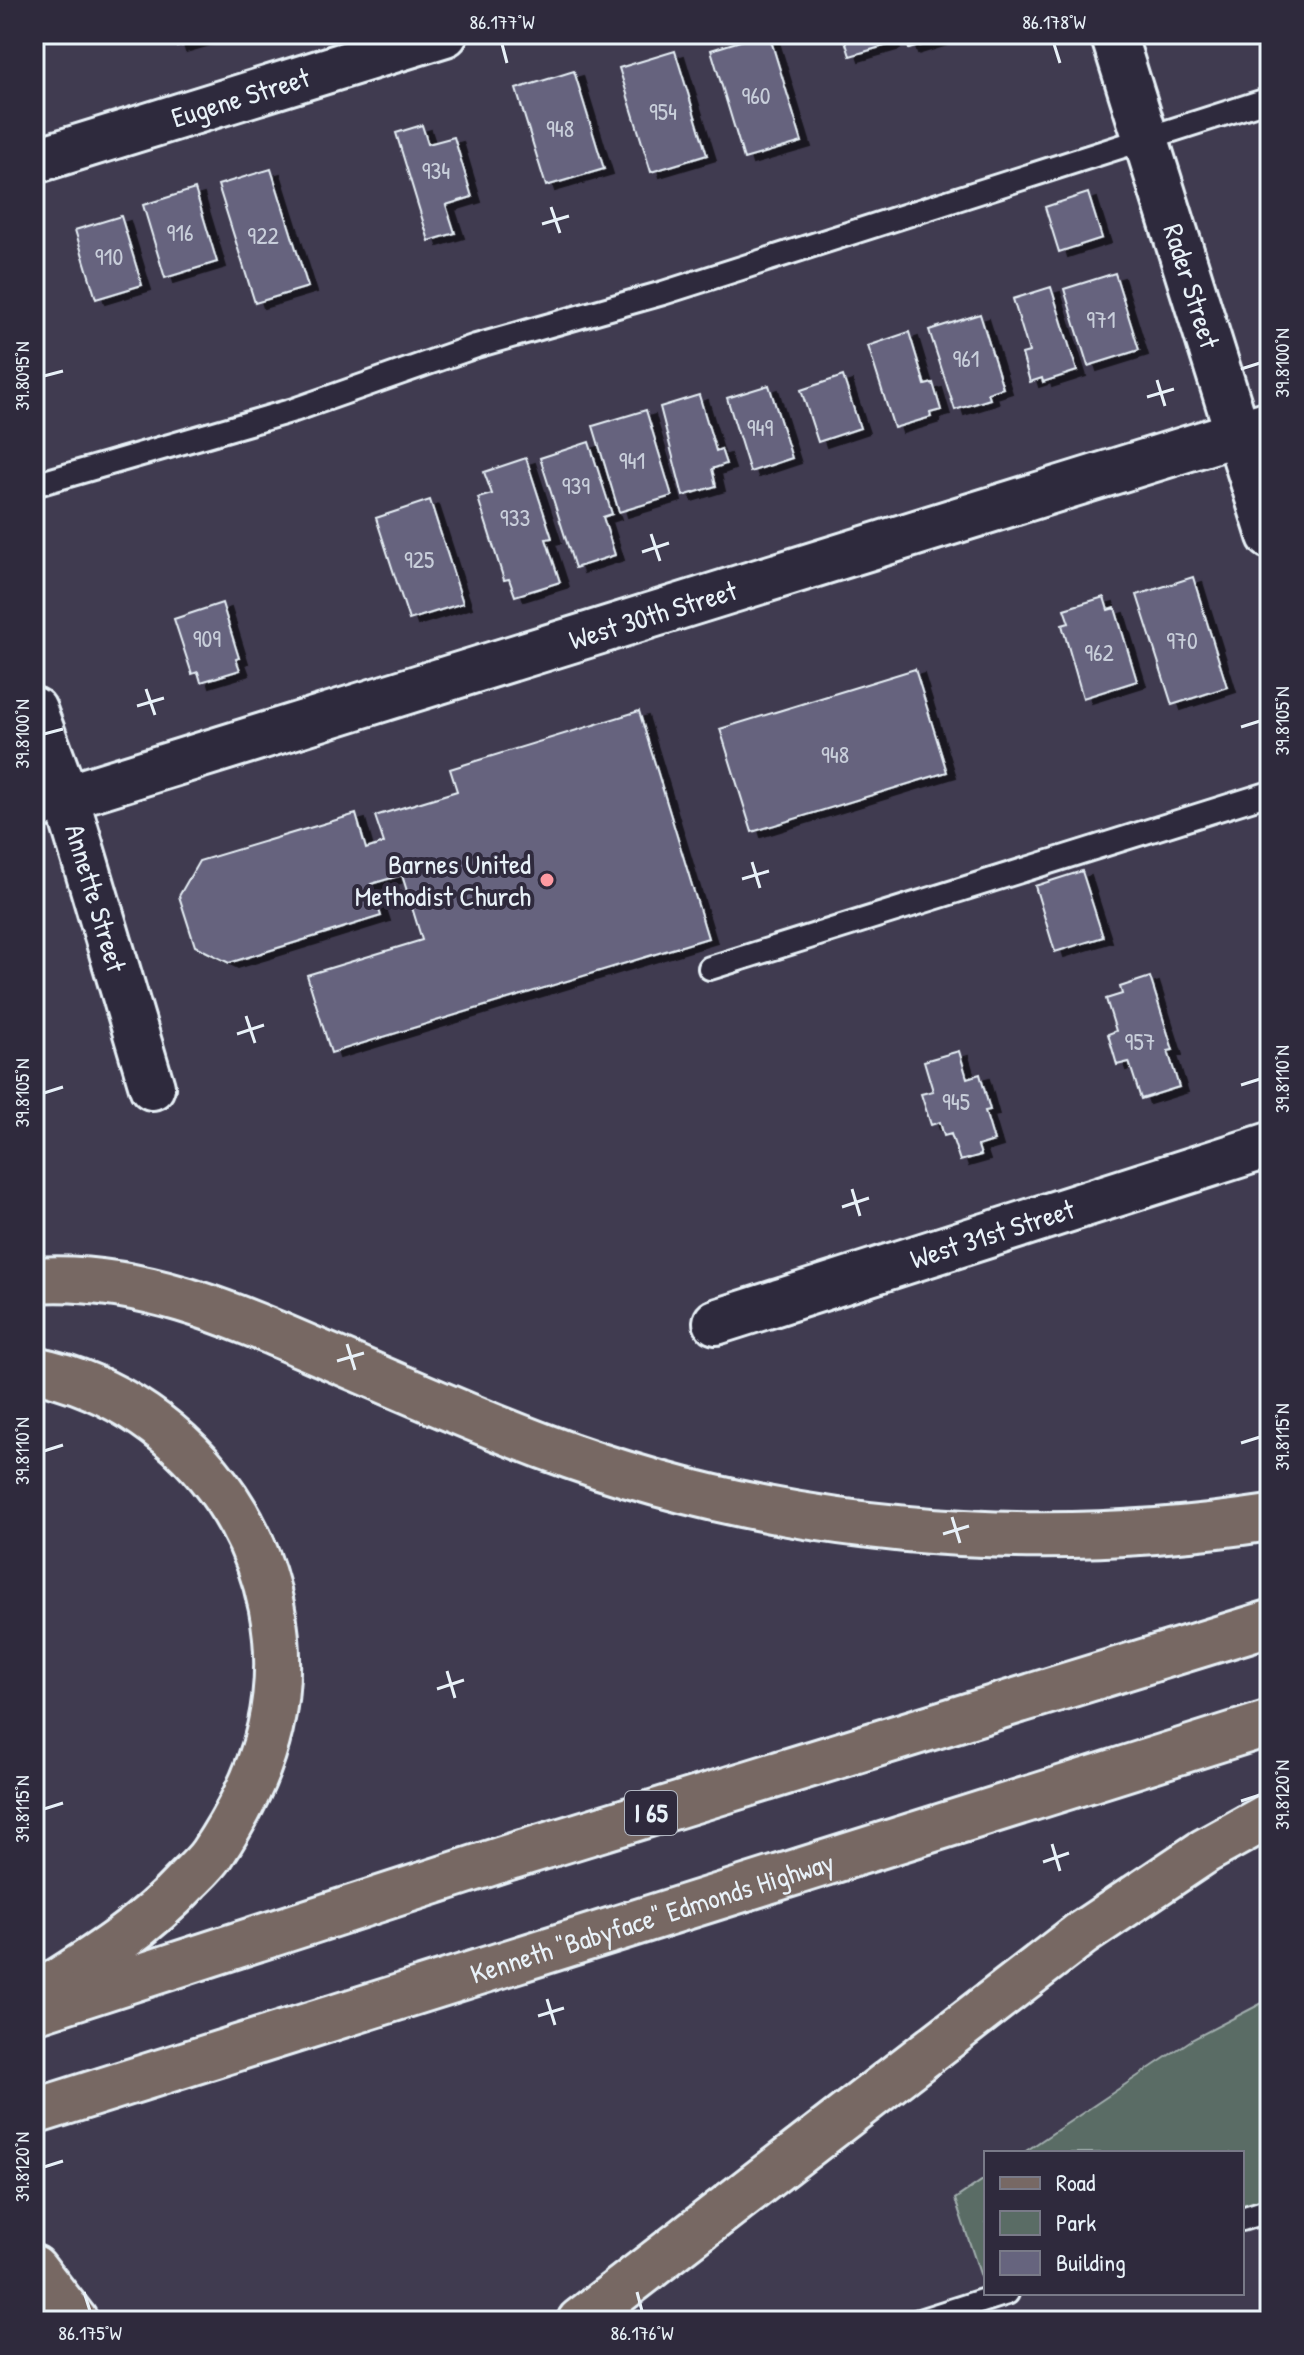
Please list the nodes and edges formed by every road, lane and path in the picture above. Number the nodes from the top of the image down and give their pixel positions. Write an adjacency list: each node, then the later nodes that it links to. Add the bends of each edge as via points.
1 (445, 34): 5 (street, Eugene Street)
2 (1113, 34): 4 (street, Rader Street)
3 (1270, 99): 4 (lane)
4 (1146, 140): 6 (street, Rader Street); 7 (lane, via 663,293 476,346 294,410)
5 (34, 161)
6 (1254, 428): 8 (street, Rader Street); 11 (street, West 30th Street)
7 (34, 485)
8 (1270, 536)
9 (34, 710): 11 (street, Annette Street)
10 (1270, 793): 12 (lane)
11 (50, 802): 13 (street, Annette Street)
12 (710, 968)
13 (152, 1087)
14 (1270, 1145): 16 (street, West 31st Street)
15 (34, 1280): 18 (main road, via 115,1282 210,1307 542,1445 668,1486 786,1514 893,1529 1068,1536)
16 (716, 1322)
17 (34, 1369): 22 (main road, via 123,1401 210,1474 250,1540 263,1575 277,1651 276,1690 260,1762 210,1857 168,1902 120,1940)
18 (1270, 1518)
19 (1270, 1623): 23 (main road, I 65, via 506,1858)
20 (1270, 1723): 24 (main road, Kenneth "Babyface" Edmonds Highway)
21 (1270, 1815): 30 (main road, via 1205,1851 1081,1934)
22 (34, 1995)
23 (34, 2011)
24 (39, 2111)
25 (1270, 2210): 26 (lane)
26 (1244, 2218)
27 (34, 2268): 29 (main road)
28 (1001, 2295): 31 (lane)
29 (75, 2321)
30 (580, 2321)
31 (919, 2321)

